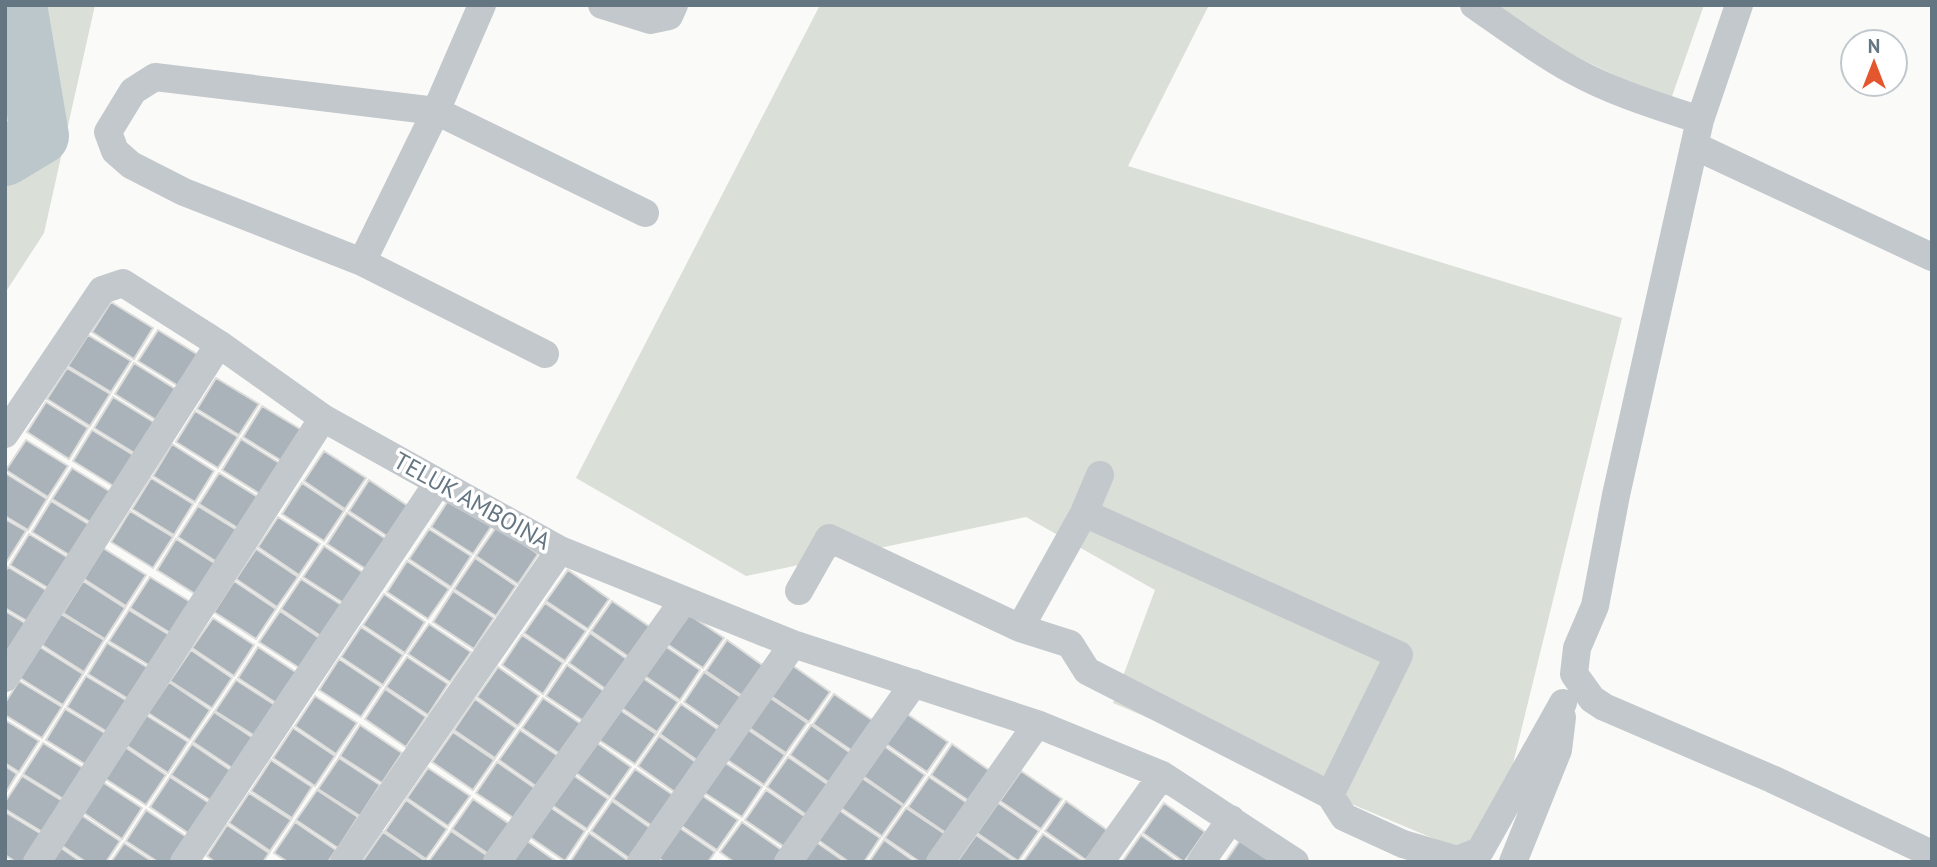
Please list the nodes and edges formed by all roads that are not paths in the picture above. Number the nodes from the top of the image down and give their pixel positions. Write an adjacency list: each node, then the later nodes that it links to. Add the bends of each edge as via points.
1 (482, 5): 6 (street)
2 (602, 5): 3 (street, via 650,20 669,16)
3 (674, 5)
4 (1474, 5): 7 (street, via 1576,72)
5 (1739, 5): 7 (street)
6 (436, 111): 8 (street); 10 (street); 10 (street, via 155,77 133,91 108,132 115,151 131,165 184,192)
7 (1698, 134): 9 (street); 23 (street, via 1595,606 1577,648)
8 (645, 213)
9 (1932, 257)
10 (362, 262): 12 (street)
11 (219, 344): 13 (street, TELUK AMBOINA); 14 (street, TELUK AMBOINA, via 132,287 108,285); 24 (street)
12 (545, 354)
13 (323, 418): 16 (street, TELUK AMBOINA); 33 (street)
14 (5, 434)
15 (1100, 475): 17 (street)
16 (437, 484): 18 (street, TELUK AMBOINA); 34 (street)
17 (1084, 513): 21 (street); 29 (street, via 1399,655)
18 (560, 550): 20 (street, TELUK AMBOINA); 35 (street)
19 (800, 592): 21 (street, via 829,538)
20 (684, 600): 22 (street, TELUK AMBOINA); 36 (street)
21 (1020, 628): 29 (street, via 1070,644 1087,671)
22 (793, 644): 25 (street, TELUK AMBOINA); 37 (street)
23 (1574, 674): 26 (street); 31 (street, via 1604,707)
24 (5, 678)
25 (914, 683): 27 (street, TELUK AMBOINA); 38 (street)
26 (1563, 703): 32 (street); 43 (street, via 1559,750)
27 (1037, 724): 28 (street, TELUK AMBOINA); 39 (street)
28 (1162, 775): 30 (street, TELUK AMBOINA); 40 (street)
29 (1330, 795): 32 (street, via 1345,817 1403,844 1457,860)
30 (1231, 819): 41 (street); 42 (street, TELUK AMBOINA)
31 (1932, 854)
32 (1478, 856)
33 (37, 862)
34 (184, 862)
35 (344, 862)
36 (497, 862)
37 (641, 862)
38 (788, 862)
39 (940, 862)
40 (1100, 862)
41 (1201, 862)
42 (1295, 862)
43 (1513, 862)

